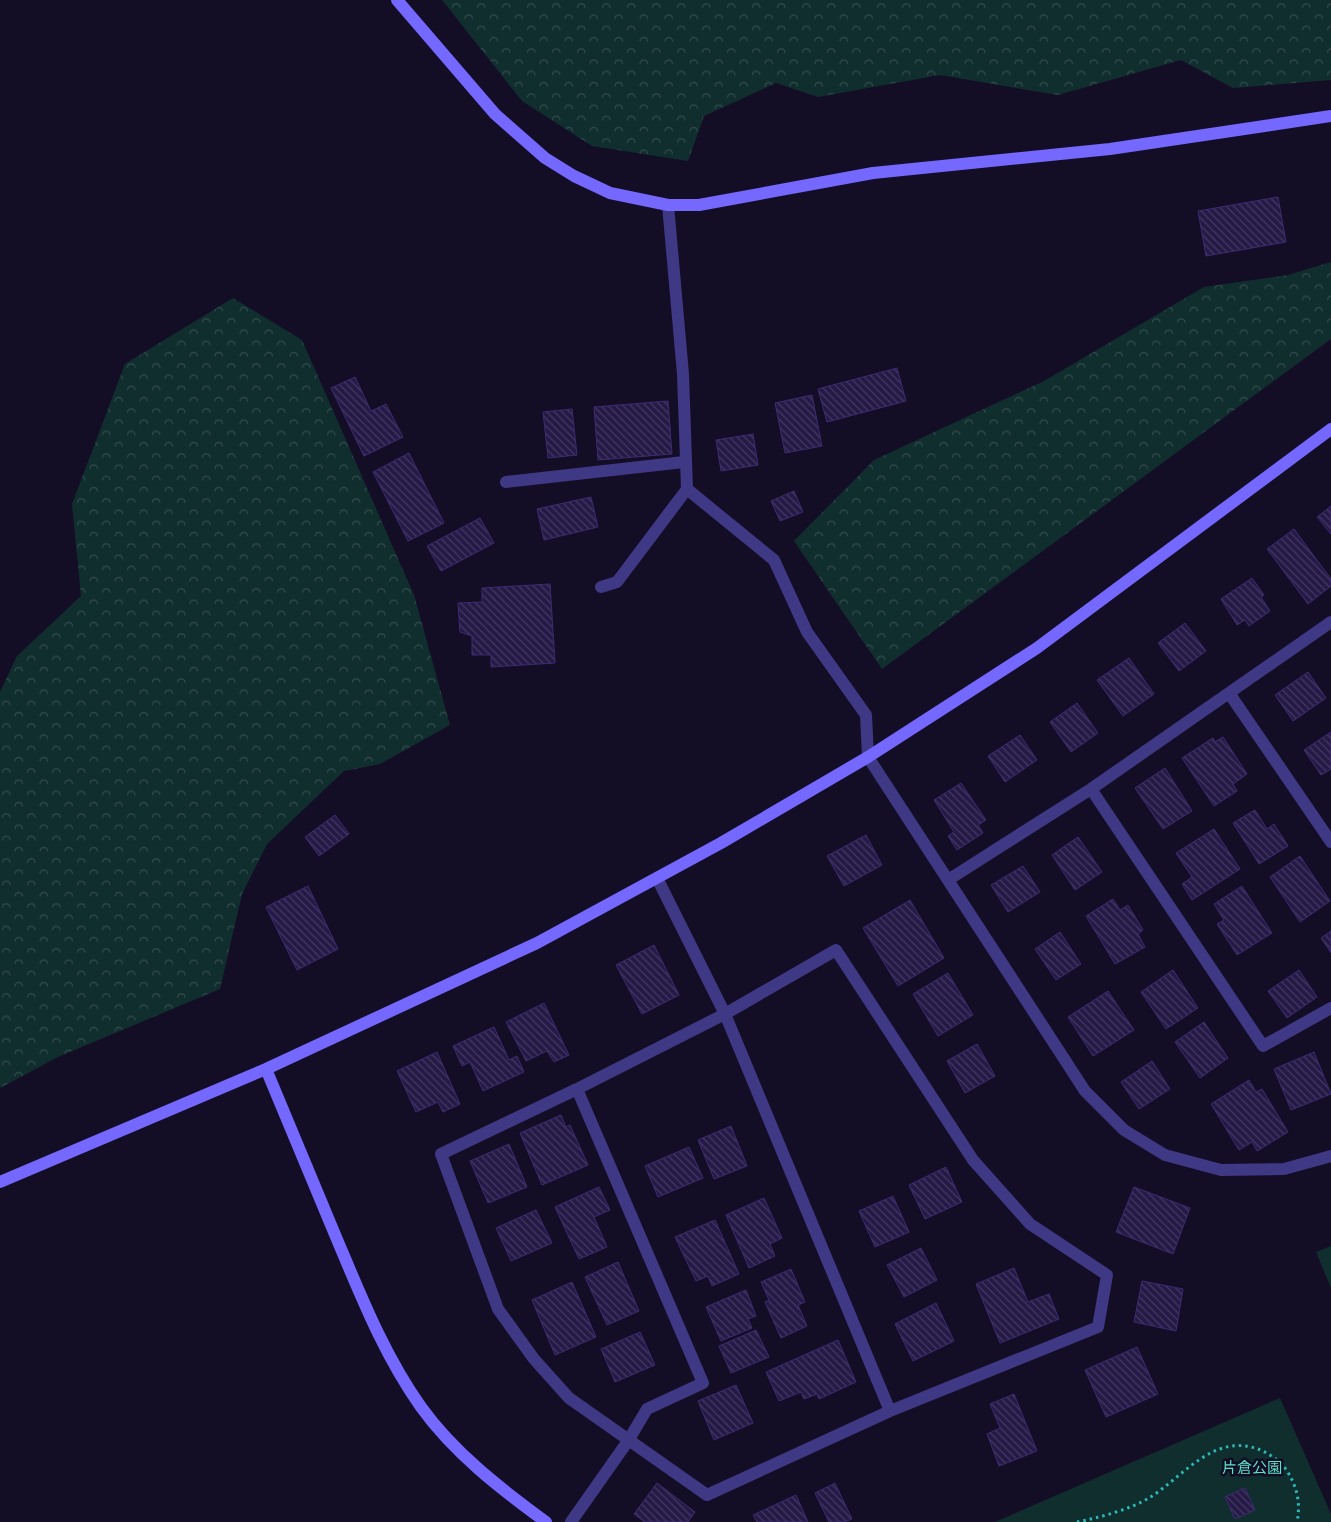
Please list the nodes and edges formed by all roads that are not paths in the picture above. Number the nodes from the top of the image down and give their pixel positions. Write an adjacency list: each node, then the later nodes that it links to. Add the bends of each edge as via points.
1 (396, 0): 3 (street, via 495,114 545,158 610,193)
2 (1331, 116): 3 (street, via 1110,149 873,173 699,205)
3 (668, 206): 5 (street, via 683,374)
4 (1331, 429): 11 (street, via 1037,648)
5 (684, 462): 6 (street); 7 (street)
6 (506, 482)
7 (687, 489): 8 (street, via 617,582); 11 (street, via 774,560 808,632 866,714)
8 (601, 587)
9 (1331, 622): 10 (street)
10 (1229, 693): 12 (street); 13 (street)
11 (868, 757): 14 (street); 15 (street)
12 (1091, 789): 15 (street); 16 (street, via 1264,1046)
13 (1331, 842)
14 (657, 878): 17 (street); 18 (street, via 537,943)
15 (948, 880): 20 (street, via 1086,1092 1124,1130 1165,1155 1221,1170 1284,1169)
16 (1331, 1008)
17 (725, 1014): 19 (street); 22 (street); 22 (street, via 836,950 973,1160 1030,1224 1107,1275 1098,1327)
18 (266, 1069): 21 (street); 24 (street, via 366,1309 394,1364 422,1408 458,1449 503,1490)
19 (577, 1089): 23 (street, via 703,1383 647,1409); 23 (street, via 441,1154 498,1309 534,1359 569,1398)
20 (1331, 1156)
21 (0, 1182)
22 (890, 1411): 23 (street, via 707,1495)
23 (628, 1441): 25 (street)
24 (546, 1522)
25 (572, 1522)

